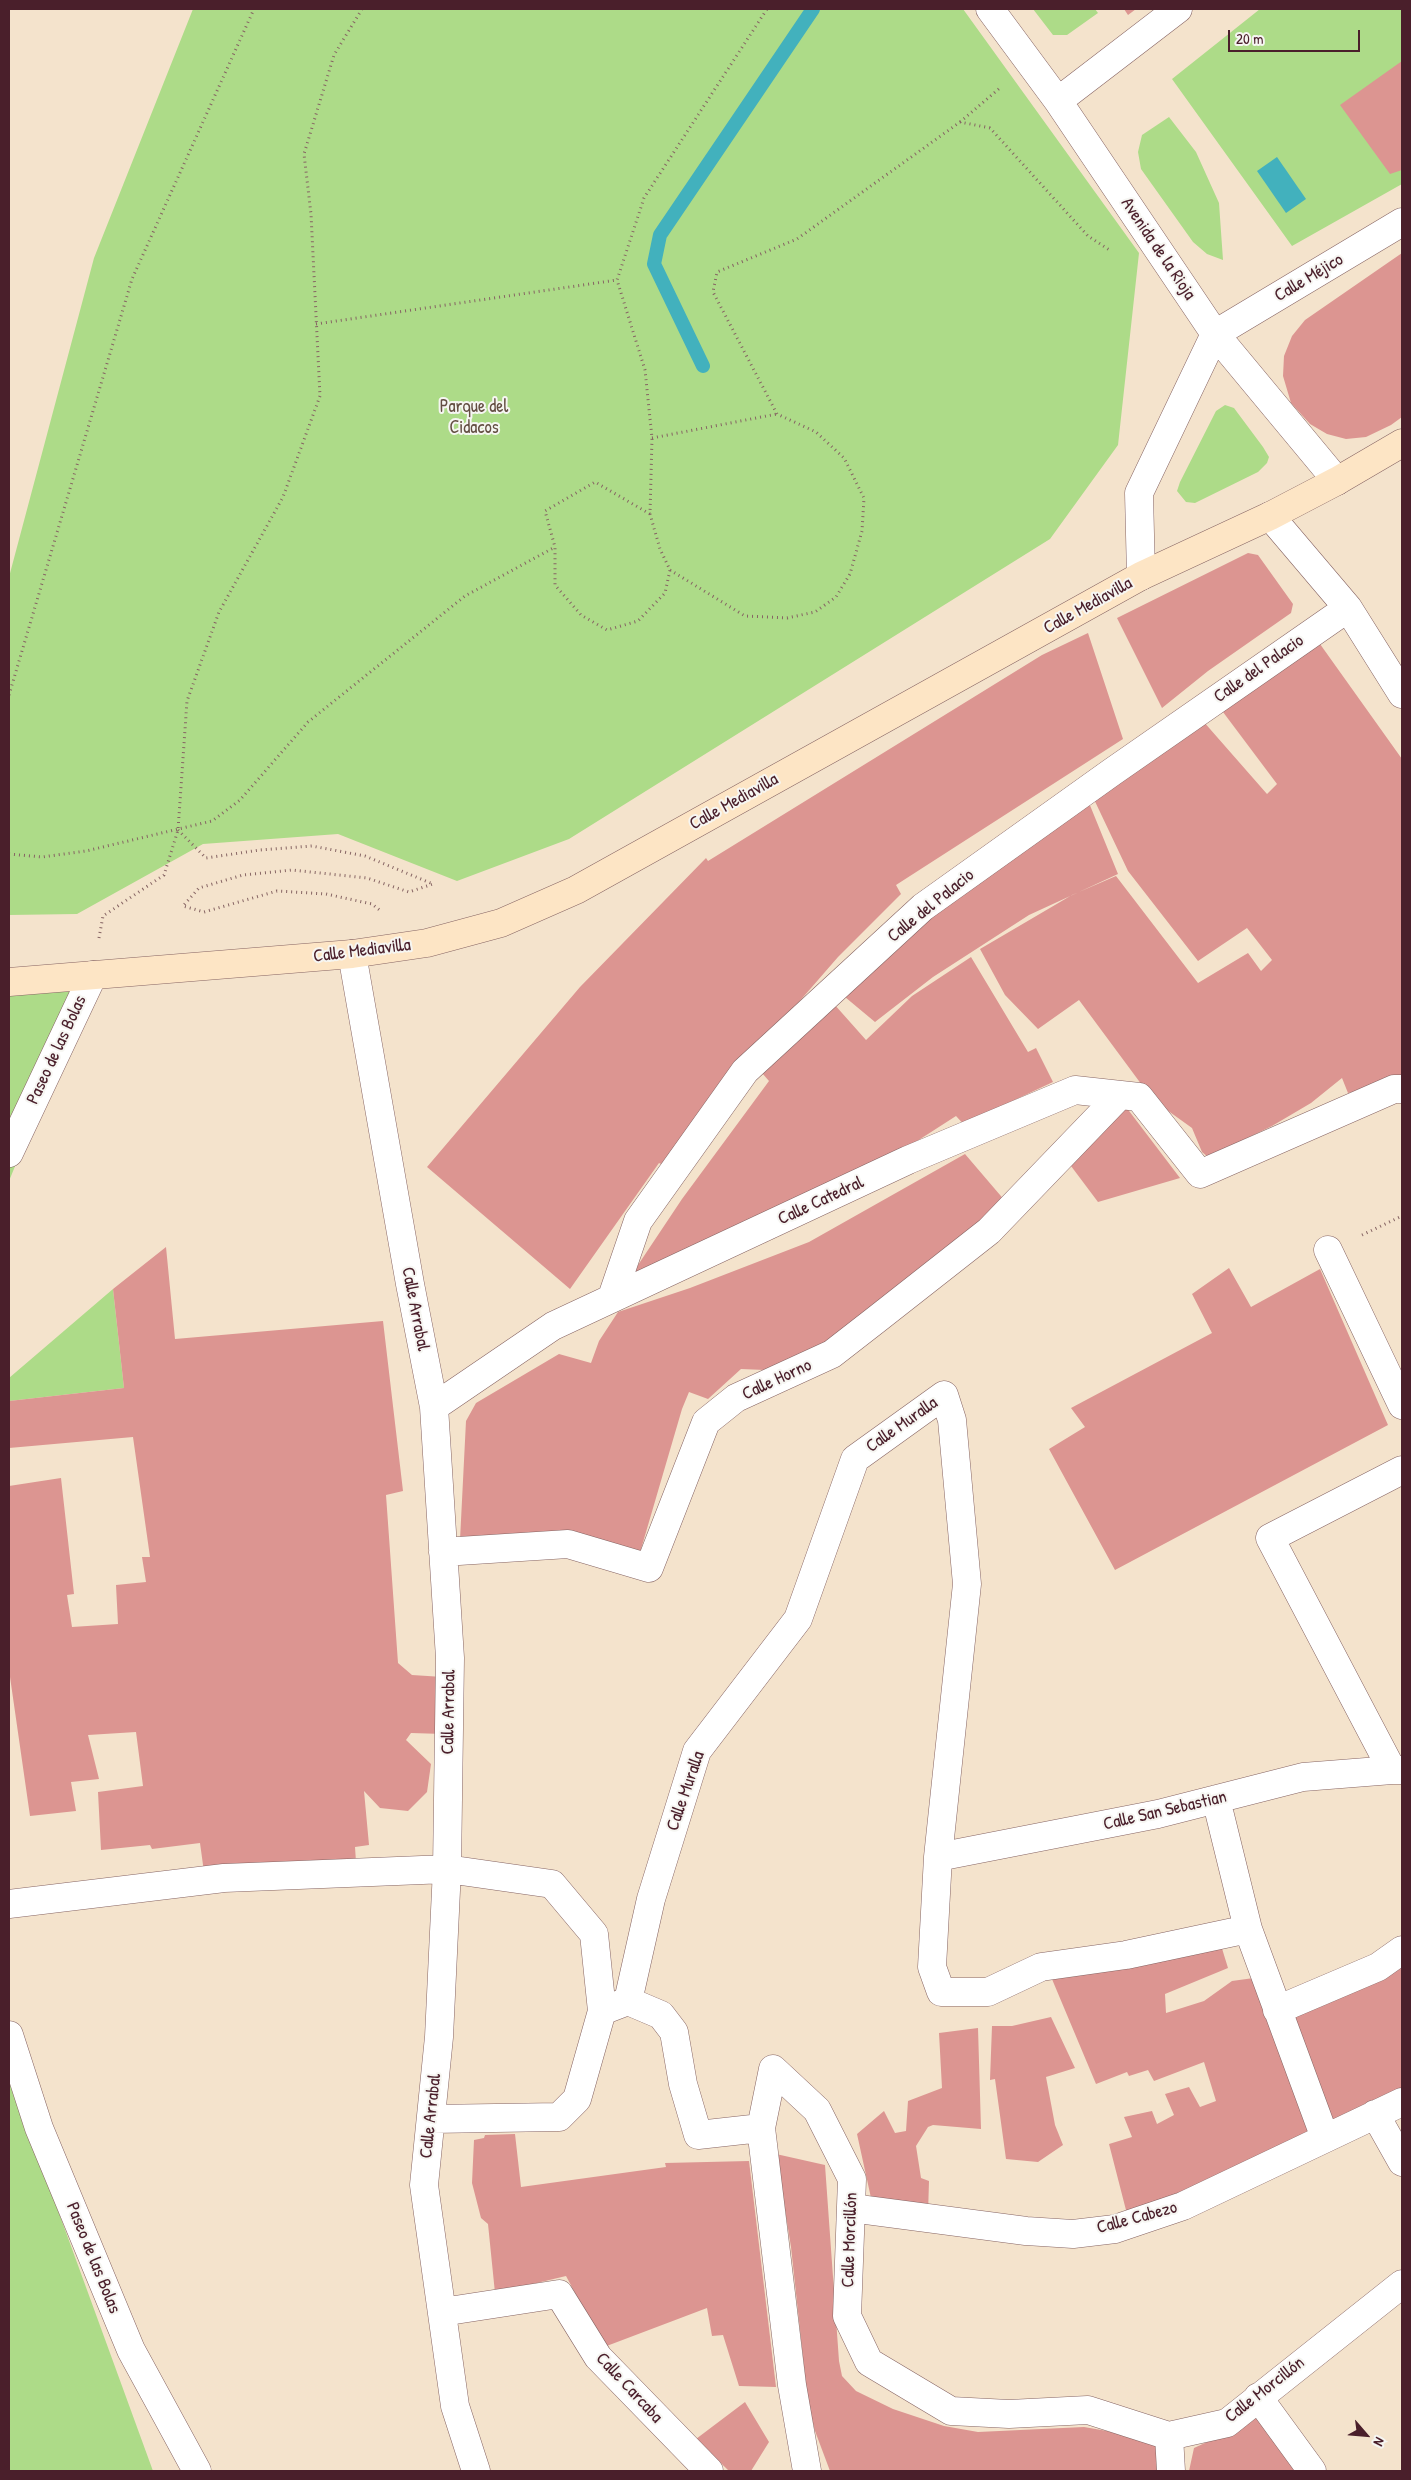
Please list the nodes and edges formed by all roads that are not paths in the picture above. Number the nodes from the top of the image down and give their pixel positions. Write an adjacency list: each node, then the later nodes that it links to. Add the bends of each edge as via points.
1 (990, 9): 3 (street, Avenida de la Rioja)
2 (1178, 9): 3 (street)
3 (1058, 101): 5 (street, Avenida de la Rioja)
4 (1402, 222): 5 (street, Calle Méjico)
5 (1215, 334): 7 (street, Avenida de la Rioja); 9 (street, via 1139,493)
6 (1402, 443): 7 (street, Calle Mediavilla)
7 (1337, 481): 8 (street, Calle Mediavilla)
8 (1270, 516): 9 (street, Calle Mediavilla); 10 (street)
9 (1141, 576): 12 (street, Calle Mediavilla, via 576,890 501,923 427,943)
10 (1348, 608): 11 (street); 19 (street, Calle del Palacio, via 922,907 745,1071 638,1221)
11 (1402, 694)
12 (352, 954): 13 (street, Calle Mediavilla); 21 (street, Calle Arrabal)
13 (93, 975): 14 (street, Calle Mediavilla); 17 (street, Paseo de las Bolas)
14 (9, 982)
15 (1402, 1089): 16 (street, Calle Catedral, via 1394,1089 1200,1174 1139,1097)
16 (1120, 1094): 19 (street, Calle Catedral, via 1075,1090 908,1160); 23 (street, Calle Horno, via 989,1231 832,1354 736,1398 706,1422 649,1568 568,1544)
17 (9, 1153)
18 (1328, 1250): 20 (street)
19 (612, 1297): 21 (street, Calle Catedral, via 553,1326)
20 (1402, 1405)
21 (434, 1407): 23 (street, Calle Arrabal)
22 (1402, 1470): 24 (street, via 1270,1538)
23 (443, 1552): 27 (street, Calle Arrabal, via 450,1658)
24 (1397, 1770): 25 (street, Calle San Sebastian, via 1304,1777)
25 (1216, 1799): 26 (street, Calle San Sebastian, via 1158,1814); 29 (street)
26 (938, 1857): 29 (street, Calle Muralla, via 932,1967 941,1992 988,1992 1041,1967); 31 (street, Calle Muralla, via 967,1584 952,1420 944,1395 855,1459 798,1619 697,1751 651,1899)
27 (447, 1868): 28 (street, via 224,1878); 33 (street, via 552,1884 594,1934); 37 (street, Calle Arrabal, via 439,2037)
28 (9, 1904)
29 (1248, 1930): 32 (street)
30 (1402, 1950): 32 (street, via 1378,1967)
31 (628, 2001): 33 (street); 38 (street, via 661,2015 674,2032 683,2084 698,2134)
32 (1277, 2010): 39 (street)
33 (602, 2011): 37 (street, via 577,2099 559,2117)
34 (9, 2035): 46 (street, Paseo de las Bolas, via 39,2128 131,2350)
35 (1402, 2102): 36 (street, Calle Cabezo)
36 (1375, 2114): 39 (street, Calle Cabezo); 40 (street)
37 (431, 2119): 43 (street, Calle Arrabal, via 424,2185)
38 (761, 2128): 41 (street, Calle Morcillón, via 773,2069 817,2110 852,2179); 49 (street, via 792,2385)
39 (1325, 2138): 41 (street, Calle Cabezo, via 1183,2206 1115,2228 1073,2234 1026,2231)
40 (1402, 2162)
41 (851, 2208): 45 (street, Calle Morcillón, via 847,2316 869,2362 951,2411 1010,2414 1088,2410)
42 (1402, 2284): 44 (street, Calle Morcillón)
43 (442, 2312): 47 (street, Calle Arrabal, via 455,2406); 48 (street, Calle Carcaba, via 559,2294 598,2357)
44 (1258, 2398): 45 (street, Calle Morcillón, via 1227,2423); 51 (street)
45 (1169, 2436): 50 (street)
46 (197, 2471)
47 (476, 2471)
48 (709, 2471)
49 (807, 2471)
50 (1171, 2471)
51 (1312, 2471)

